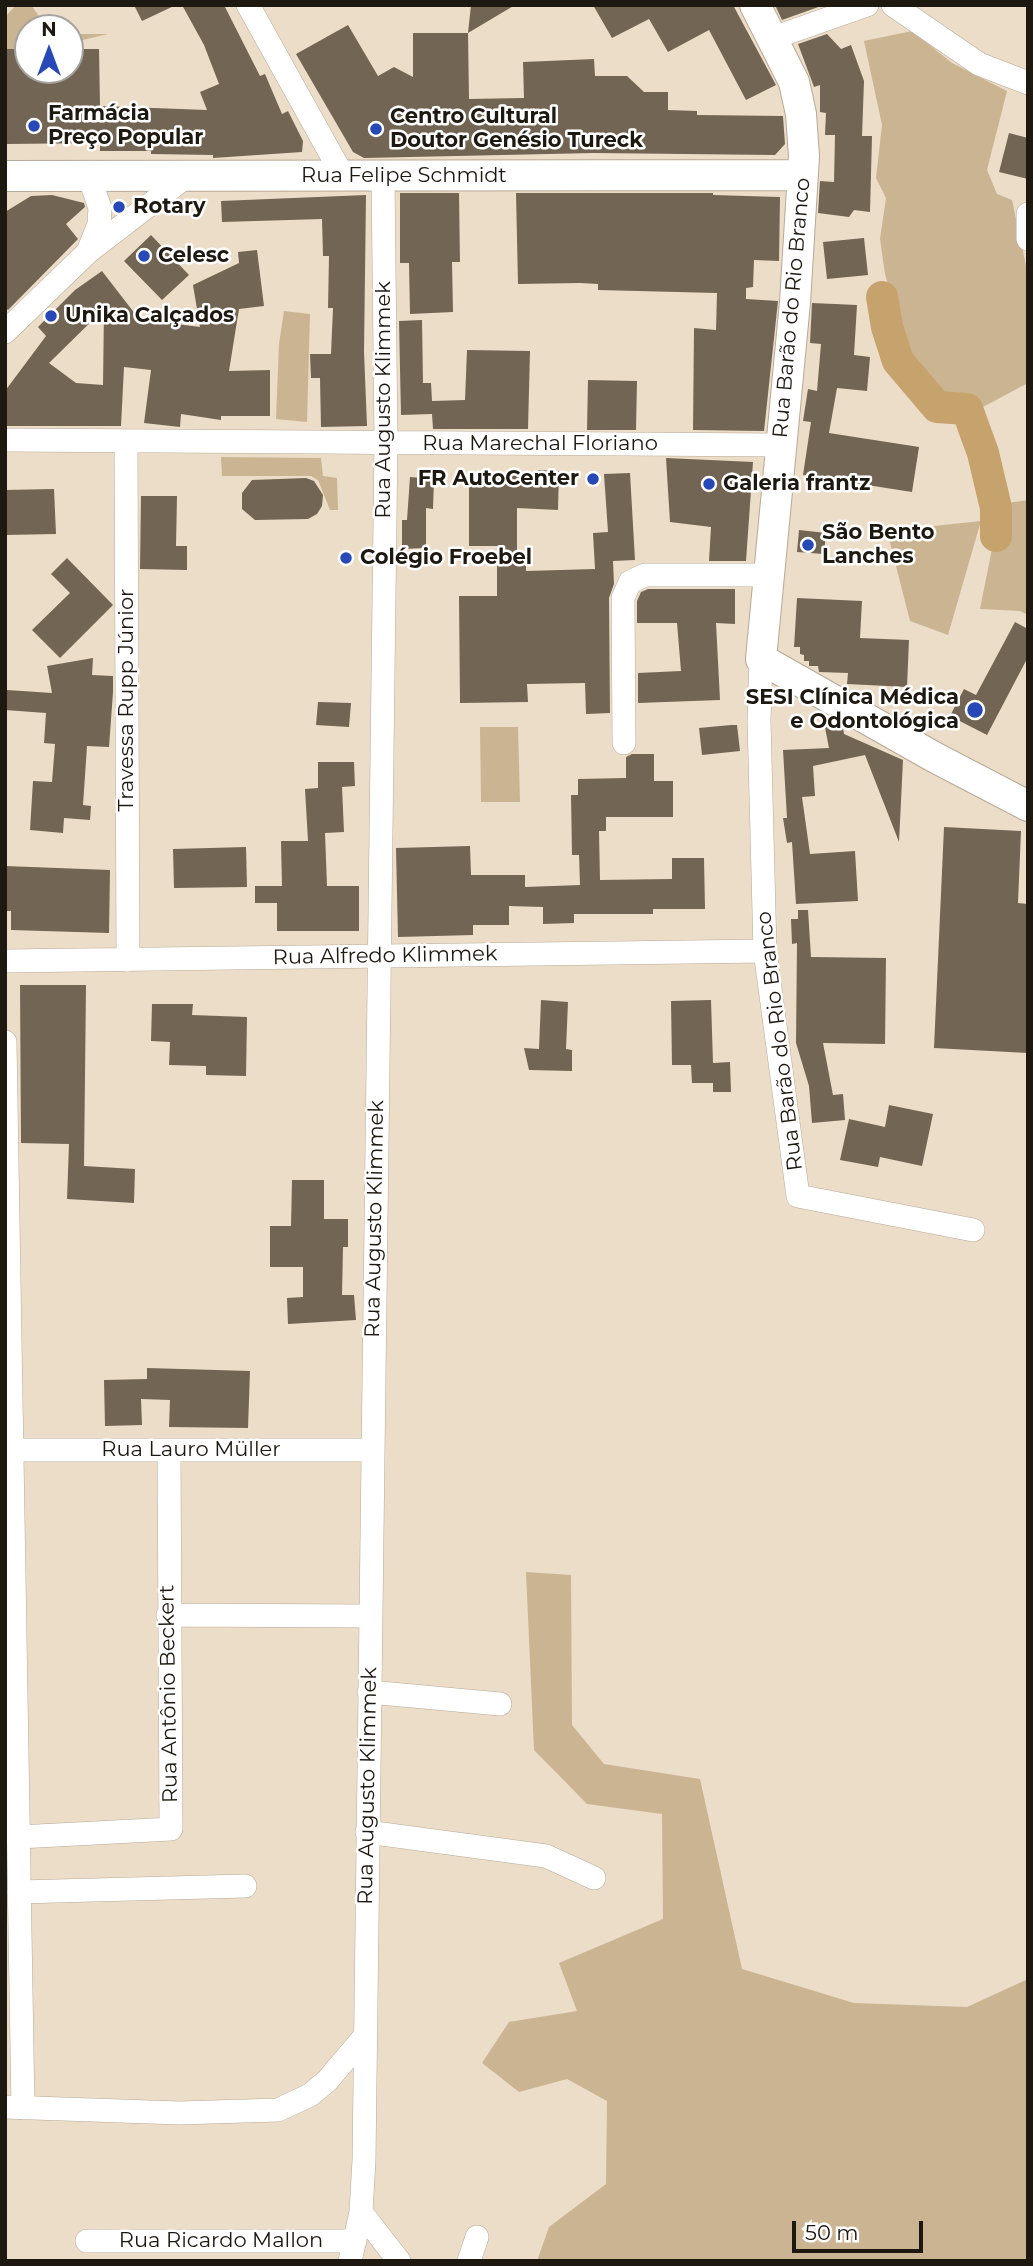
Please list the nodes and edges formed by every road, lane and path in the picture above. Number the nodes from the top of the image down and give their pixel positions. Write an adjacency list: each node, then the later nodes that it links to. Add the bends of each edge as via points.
1 (248, 5): 11 (street)
2 (755, 5): 5 (main road, Rua Barão do Rio Branco)
3 (867, 5): 5 (street)
4 (893, 5): 6 (street, via 979,64)
5 (773, 38): 7 (main road, Rua Barão do Rio Branco, via 799,99)
6 (1028, 83)
7 (803, 175): 12 (main road, Rua Felipe Schmidt); 20 (main road, Rua Barão do Rio Branco)
8 (5, 176): 9 (main road, Rua Felipe Schmidt)
9 (89, 176): 10 (main road, Rua Felipe Schmidt); 15 (street, via 100,208 96,239)
10 (187, 176): 11 (main road, Rua Felipe Schmidt); 15 (street)
11 (343, 176): 12 (main road, Rua Felipe Schmidt)
12 (383, 176): 19 (street, Rua Augusto Klimmek)
13 (1028, 214): 14 (street)
14 (1028, 239)
15 (88, 252): 16 (street)
16 (5, 332)
17 (5, 440): 18 (street, Rua Marechal Floriano)
18 (126, 441): 19 (street, Rua Marechal Floriano); 27 (street, Travessa Rupp Júnior)
19 (386, 442): 20 (street, Rua Marechal Floriano); 26 (street, Rua Augusto Klimmek)
20 (781, 445): 21 (main road, Rua Barão do Rio Branco)
21 (769, 575): 22 (main road, Rua Barão do Rio Branco); 23 (street, via 645,575 630,582 623,598)
22 (761, 659): 24 (main road); 25 (street, Rua Barão do Rio Branco)
23 (624, 743)
24 (1028, 806)
25 (765, 951): 26 (street, Rua Alfredo Klimmek); 30 (street, Rua Barão do Rio Branco, via 798,1196)
26 (380, 956): 27 (street, Rua Alfredo Klimmek); 33 (street, Rua Augusto Klimmek)
27 (128, 960): 28 (street, Rua Alfredo Klimmek)
28 (5, 961)
29 (5, 1042): 31 (street)
30 (973, 1230)
31 (12, 1450): 32 (street, Rua Lauro Müller); 34 (street)
32 (169, 1450): 33 (street, Rua Lauro Müller); 35 (street, Rua Antônio Beckert)
33 (370, 1450): 36 (street, Rua Augusto Klimmek)
34 (9, 1488): 37 (street)
35 (168, 1615): 36 (street); 41 (street, Rua Antônio Beckert, via 171,1829)
36 (370, 1616): 38 (street, Rua Augusto Klimmek)
37 (10, 1641): 41 (street)
38 (369, 1692): 39 (street); 40 (street, Rua Augusto Klimmek)
39 (500, 1704)
40 (367, 1832): 42 (street, via 546,1856); 45 (street, Rua Augusto Klimmek)
41 (19, 1837): 44 (street)
42 (594, 1878)
43 (245, 1886): 44 (street)
44 (19, 1892): 46 (street)
45 (365, 2036): 46 (street, via 327,2081 278,2110 179,2113); 47 (street, Rua Augusto Klimmek)
46 (14, 2108)
47 (361, 2212): 50 (street, Rua Augusto Klimmek); 51 (street)
48 (477, 2237): 52 (street)
49 (87, 2241): 50 (street, Rua Ricardo Mallon)
50 (353, 2251)
51 (399, 2261)
52 (469, 2261)

